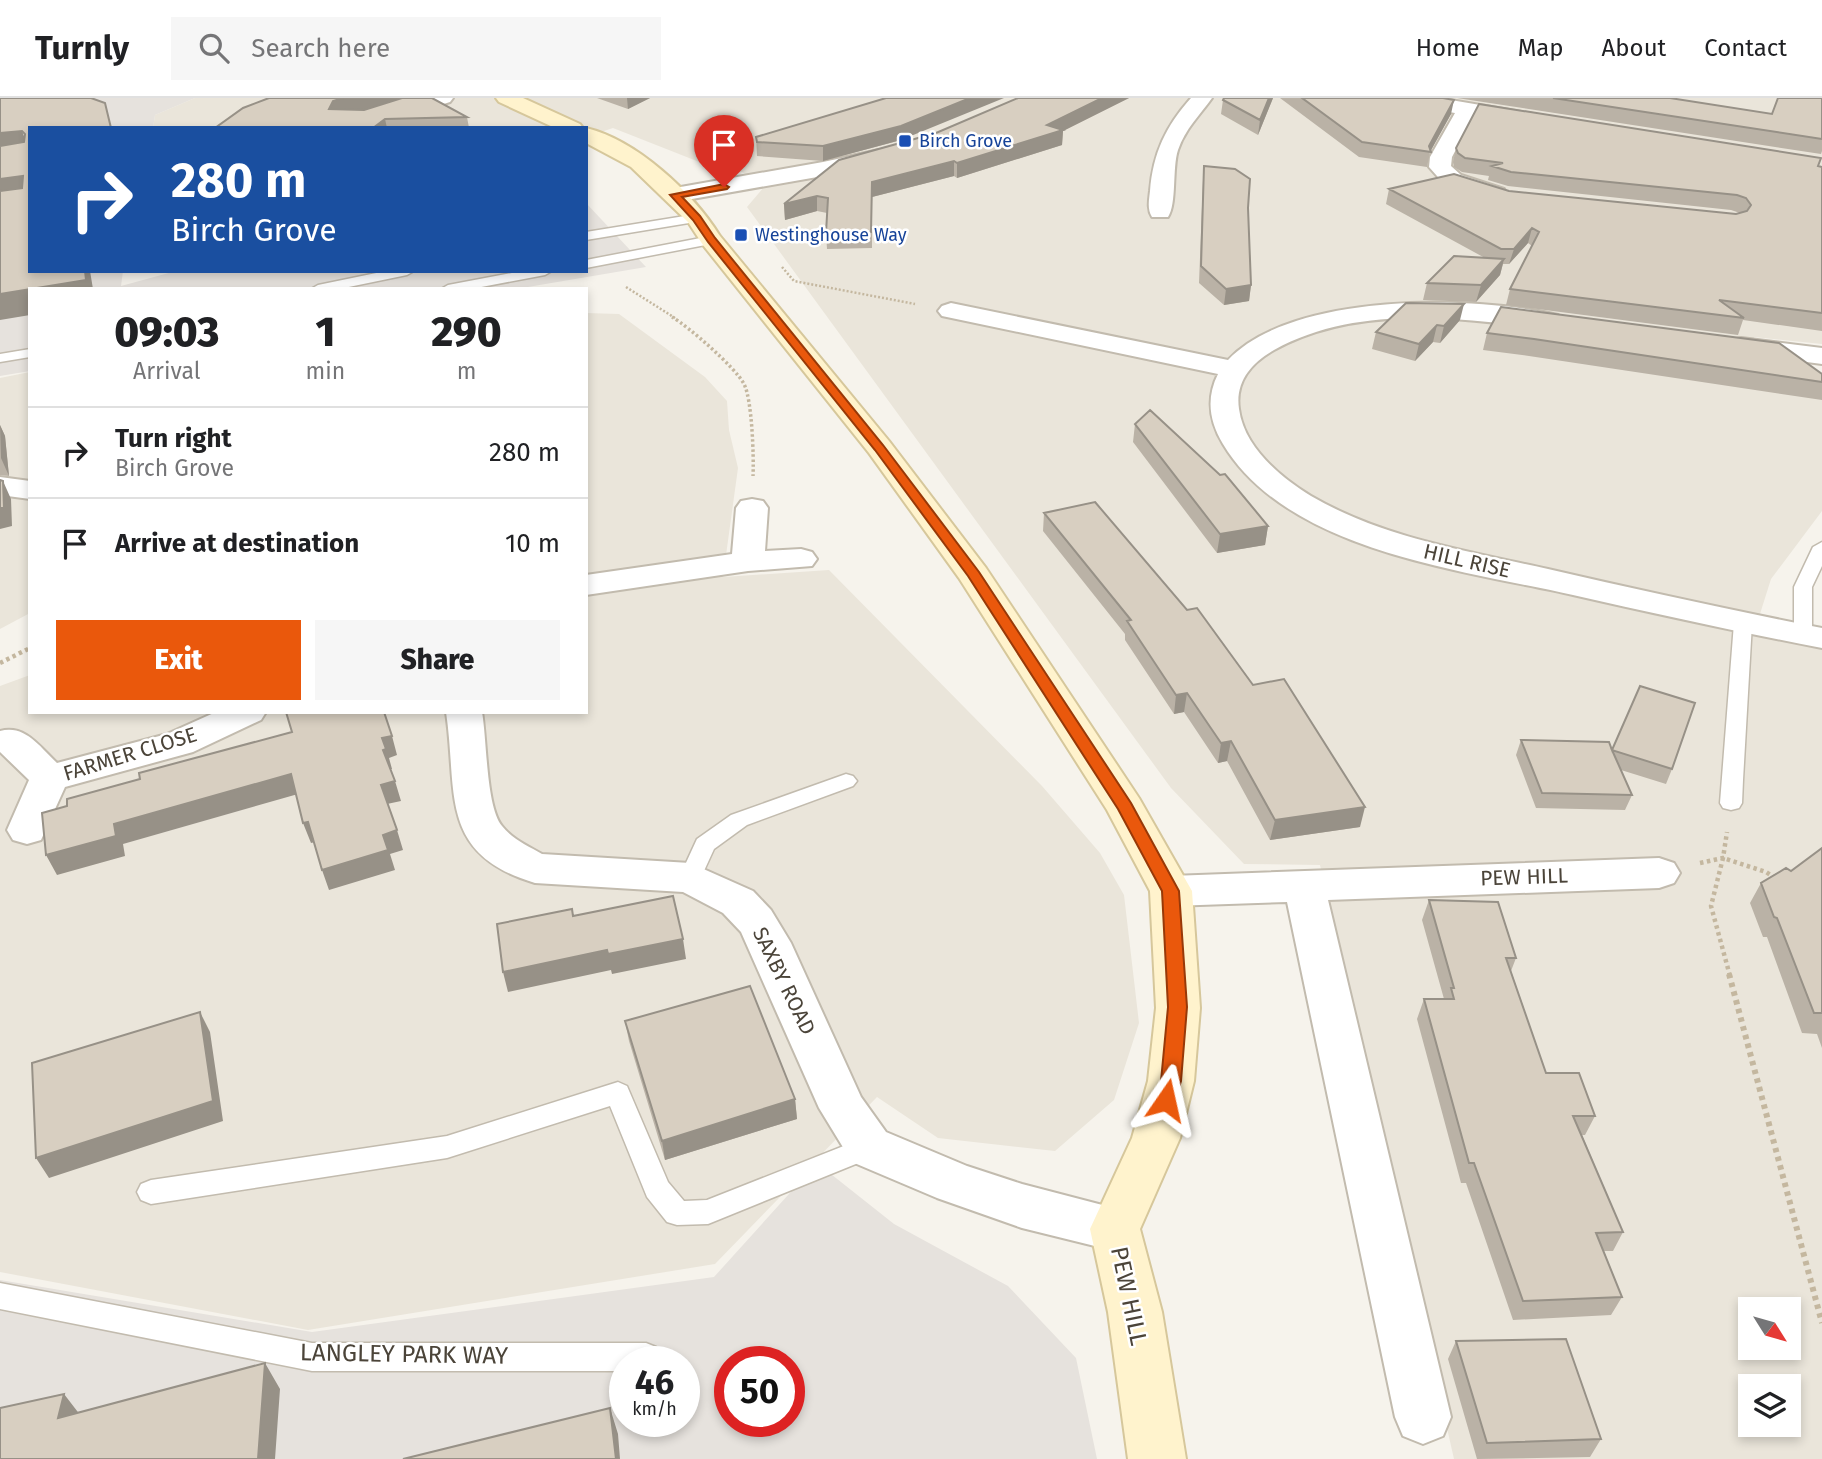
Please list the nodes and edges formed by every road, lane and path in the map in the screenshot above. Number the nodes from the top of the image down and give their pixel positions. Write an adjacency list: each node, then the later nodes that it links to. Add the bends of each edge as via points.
1 (443, 98): 7 (street)
2 (506, 98): 8 (main road)
3 (1202, 98): 12 (street, via 1181,124 1162,163)
4 (1402, 98): 5 (street)
5 (1467, 109): 6 (street); 11 (street, via 1439,162 1442,172 1471,187)
6 (1545, 121)
7 (352, 126)
8 (569, 126)
9 (588, 135): 13 (main road, PEW HILL, via 639,162)
10 (901, 150): 13 (street, via 823,169)
11 (1518, 198)
12 (1160, 212)
13 (694, 218): 14 (lane); 16 (lane); 52 (main road, PEW HILL, via 879,447 974,575 1125,807)
14 (588, 236)
15 (778, 262): 22 (path, via 794,281)
16 (588, 263)
17 (397, 273): 19 (lane)
18 (534, 273): 20 (lane)
19 (328, 287)
20 (459, 287)
21 (626, 287): 31 (path, via 690,328 744,384 754,446)
22 (951, 311): 28 (street)
23 (1582, 325): 28 (street, via 1448,309 1367,312 1291,332 1249,354)
24 (1717, 342): 26 (street)
25 (28, 353): 27 (lane)
26 (1822, 356)
27 (0, 358)
28 (1234, 369): 36 (street, HILL RISE, via 1225,392 1225,417 1229,431 1261,474 1299,502 1356,531 1411,549)
29 (0, 486): 30 (street)
30 (28, 490)
31 (752, 508): 34 (street)
32 (1822, 547): 37 (lane, via 1803,587)
33 (801, 559): 34 (street)
34 (748, 561): 35 (street)
35 (588, 585)
36 (1743, 623): 37 (street, HILL RISE); 45 (lane)
37 (1813, 636)
38 (28, 649): 39 (path)
39 (0, 663)
40 (244, 714): 43 (street, FARMER CLOSE, via 180,743)
41 (464, 714): 49 (street, SAXBY ROAD, via 473,812 481,832 512,858 535,868)
42 (10, 740): 43 (street, FARMER CLOSE)
43 (50, 778): 46 (street, FARMER CLOSE)
44 (846, 781): 49 (lane, via 739,820 705,844)
45 (1731, 803): 47 (path)
46 (27, 830)
47 (1723, 858): 48 (path); 50 (path); 57 (path, via 1711,906)
48 (1659, 873): 51 (street, PEW HILL)
49 (690, 878): 53 (street, SAXBY ROAD, via 738,902 756,921 843,1108)
50 (1777, 880)
51 (1304, 885): 52 (street, PEW HILL); 59 (street)
52 (1171, 891): 55 (main road, PEW HILL, via 1178,1007 1171,1081 1156,1138)
53 (869, 1147): 54 (lane, via 708,1212 677,1213 657,1189 618,1093 447,1146); 55 (street, via 999,1198)
54 (151, 1192)
55 (1115, 1229): 60 (main road, PEW HILL, via 1135,1311)
56 (0, 1296): 58 (lane, LANGLEY PARK WAY, via 312,1357)
57 (1822, 1323)
58 (609, 1357)
59 (1423, 1417)
60 (1157, 1459)

